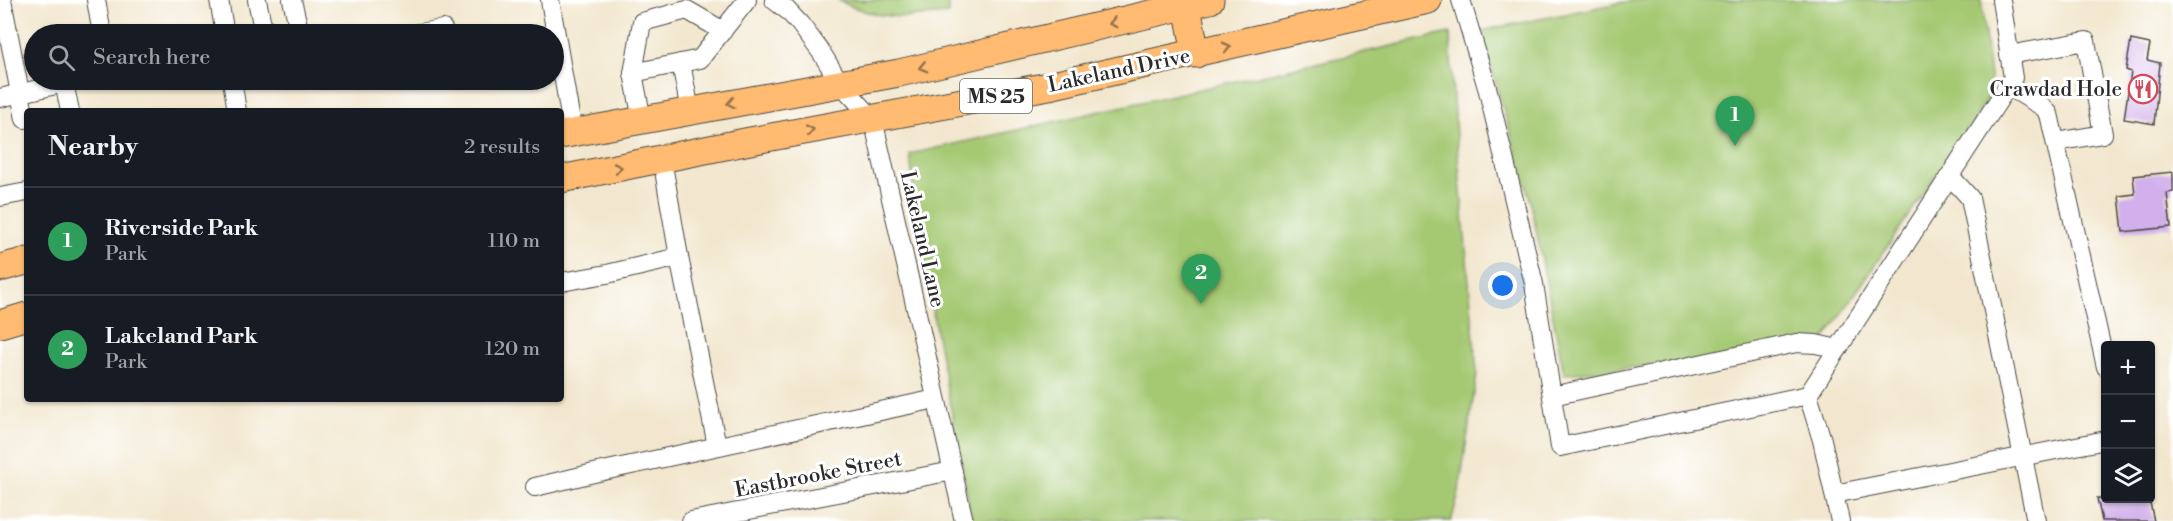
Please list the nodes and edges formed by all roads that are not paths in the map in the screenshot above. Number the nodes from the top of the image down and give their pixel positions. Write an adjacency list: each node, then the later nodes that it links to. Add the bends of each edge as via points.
1 (2, 0): 29 (street)
2 (96, 0): 13 (street)
3 (219, 0): 14 (street)
4 (257, 0): 15 (street)
5 (292, 0): 16 (street)
6 (550, 0): 17 (street)
7 (747, 0): 18 (street)
8 (774, 0): 23 (street, Lakeland Lane, via 800,24)
9 (1428, 0): 19 (highway, Lakeland Drive / MS 25, one-way to 9)
10 (1461, 0): 55 (street, via 1515,198)
11 (2001, 0): 20 (street)
12 (1195, 2): 19 (highway); 23 (highway, MS 25, one-way to 23, via 899,73)
13 (100, 24)
14 (223, 24)
15 (262, 24)
16 (298, 24)
17 (553, 24)
18 (723, 31): 21 (street, via 700,59); 22 (street, via 687,9 642,22)
19 (1196, 54): 37 (highway, Lakeland Drive / MS 25)
20 (2009, 56): 24 (street, via 2013,78); 40 (street, via 2086,41 2103,134)
21 (681, 63): 22 (street); 35 (street)
22 (633, 73): 38 (street)
23 (840, 83): 35 (highway, MS 25, one-way to 35); 37 (street, Lakeland Lane)
24 (2008, 86): 40 (street, via 2049,114); 42 (street)
25 (35, 90): 29 (street)
26 (69, 90): 31 (street)
27 (233, 90): 32 (street)
28 (561, 90): 33 (street)
29 (20, 94): 30 (street); 36 (street)
30 (0, 98)
31 (70, 108)
32 (235, 108)
33 (564, 108)
34 (564, 110): 39 (street)
35 (690, 111): 38 (highway, MS 25)
36 (24, 114)
37 (873, 119): 41 (highway, Lakeland Drive / MS 25, one-way to 37); 56 (street, Lakeland Lane)
38 (642, 120): 39 (highway, MS 25)
39 (567, 134)
40 (2056, 142): 52 (street)
41 (662, 159): 43 (highway, Lakeland Drive / MS 25, one-way to 41); 46 (street)
42 (1950, 176): 53 (street); 59 (street, via 1970,198)
43 (564, 178)
44 (24, 193): 45 (street)
45 (0, 197)
46 (679, 257): 49 (street); 58 (street)
47 (24, 262): 48 (highway)
48 (0, 268)
49 (564, 281)
50 (24, 317): 51 (highway)
51 (0, 324)
52 (2101, 344)
53 (1838, 348): 54 (street); 55 (street, via 1796,343)
54 (1808, 395): 55 (street, via 1560,447); 62 (street)
55 (1552, 396)
56 (936, 399): 58 (street); 60 (street, Lakeland Lane)
57 (2101, 441): 59 (street)
58 (717, 446): 61 (street)
59 (2023, 456): 62 (street); 67 (street)
60 (953, 471): 63 (street, Eastbrooke Street); 65 (street, Lakeland Lane)
61 (535, 487)
62 (1834, 494): 66 (street)
63 (729, 517): 64 (street, Eastbrooke Street)
64 (691, 521)
65 (964, 521)
66 (1840, 521)
67 (2036, 521)

